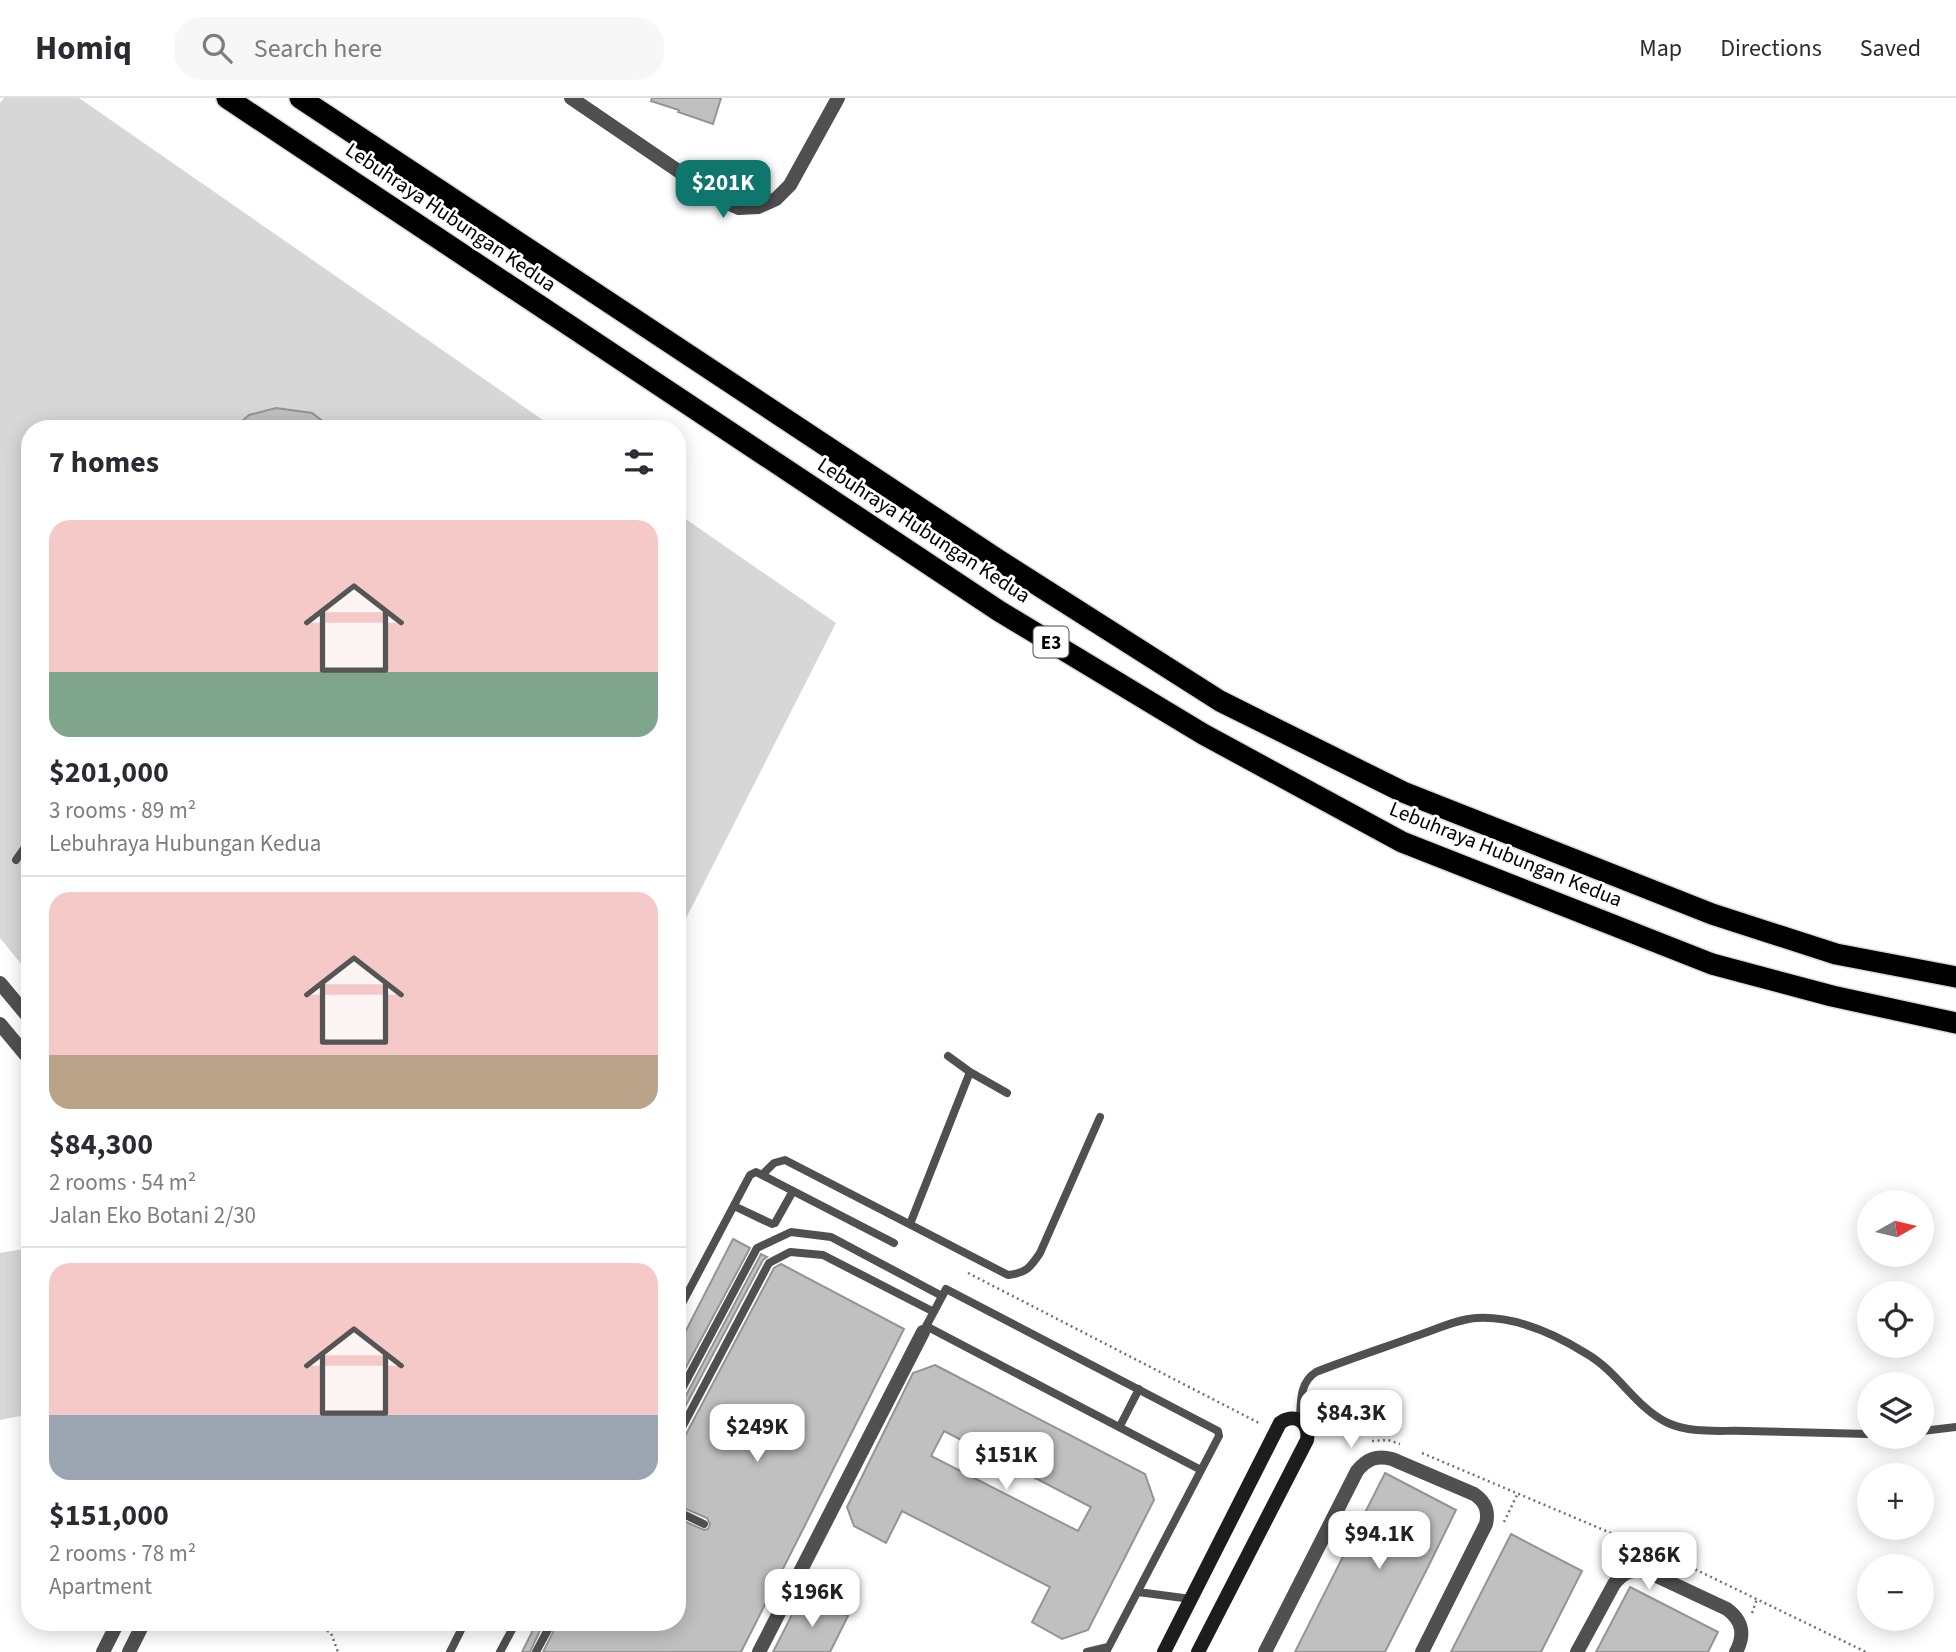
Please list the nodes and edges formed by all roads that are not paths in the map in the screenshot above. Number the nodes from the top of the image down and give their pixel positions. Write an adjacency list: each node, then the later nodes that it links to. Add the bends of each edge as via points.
1 (227, 98): 10 (highway, Lebuhraya Hubungan Kedua / E3, via 999,611 1203,734 1402,842 1712,964)
2 (300, 98): 7 (highway, Lebuhraya Hubungan Kedua / E3, via 1000,561 1220,701 1403,792 1712,914 1836,954)
3 (571, 98): 4 (street, via 720,200 739,208 776,200 790,185)
4 (838, 98)
5 (21, 852): 6 (lane)
6 (16, 860)
7 (1956, 977)
8 (0, 983): 9 (street)
9 (21, 1008)
10 (1956, 1023)
11 (0, 1024): 12 (street)
12 (21, 1048)
13 (948, 1056): 14 (lane)
14 (970, 1072): 15 (lane); 20 (lane)
15 (1007, 1093)
16 (1100, 1117): 20 (lane, via 1040,1253 1022,1273 1008,1275)
17 (762, 1175): 18 (lane); 19 (lane, via 750,1175); 20 (lane, via 785,1160)
18 (793, 1191): 19 (lane, via 772,1224); 21 (lane)
19 (733, 1206): 23 (lane)
20 (910, 1224)
21 (894, 1243)
22 (944, 1292): 24 (lane); 26 (lane, via 831,1237 791,1232 757,1248); 27 (lane)
23 (686, 1296)
24 (934, 1311): 25 (lane); 28 (lane, via 823,1255 790,1252 769,1263)
25 (925, 1329): 30 (lane); 50 (street)
26 (686, 1381)
27 (1139, 1389): 30 (lane); 34 (lane, via 1218,1431)
28 (686, 1420)
29 (1300, 1420): 33 (lane, via 1302,1389 1315,1371 1476,1318 1511,1321 1560,1339 1605,1367 1654,1415 1682,1428); 38 (street, via 1280,1423); 53 (street, via 1307,1429 1307,1440)
30 (1120, 1426): 34 (lane)
31 (1956, 1427): 32 (lane)
32 (1934, 1430)
33 (1857, 1434)
34 (1201, 1470): 37 (lane)
35 (686, 1515): 36 (lane)
36 (704, 1524)
37 (1138, 1592): 38 (lane); 44 (lane)
38 (1191, 1599): 52 (street)
39 (114, 1631): 45 (street)
40 (140, 1631): 46 (street)
41 (460, 1631): 47 (lane)
42 (511, 1631): 48 (lane)
43 (548, 1631): 49 (lane)
44 (1107, 1649): 51 (lane)
45 (103, 1652)
46 (129, 1652)
47 (450, 1652)
48 (500, 1652)
49 (537, 1652)
50 (759, 1652)
51 (1087, 1652)
52 (1164, 1652)
53 (1198, 1652)
54 (1265, 1652): 55 (street, via 1357,1471 1363,1463 1382,1457 1474,1494 1488,1516)
55 (1422, 1652)
56 (1577, 1652): 57 (street, via 1614,1584 1630,1571 1640,1570 1735,1615 1742,1635)
57 (1736, 1652)

